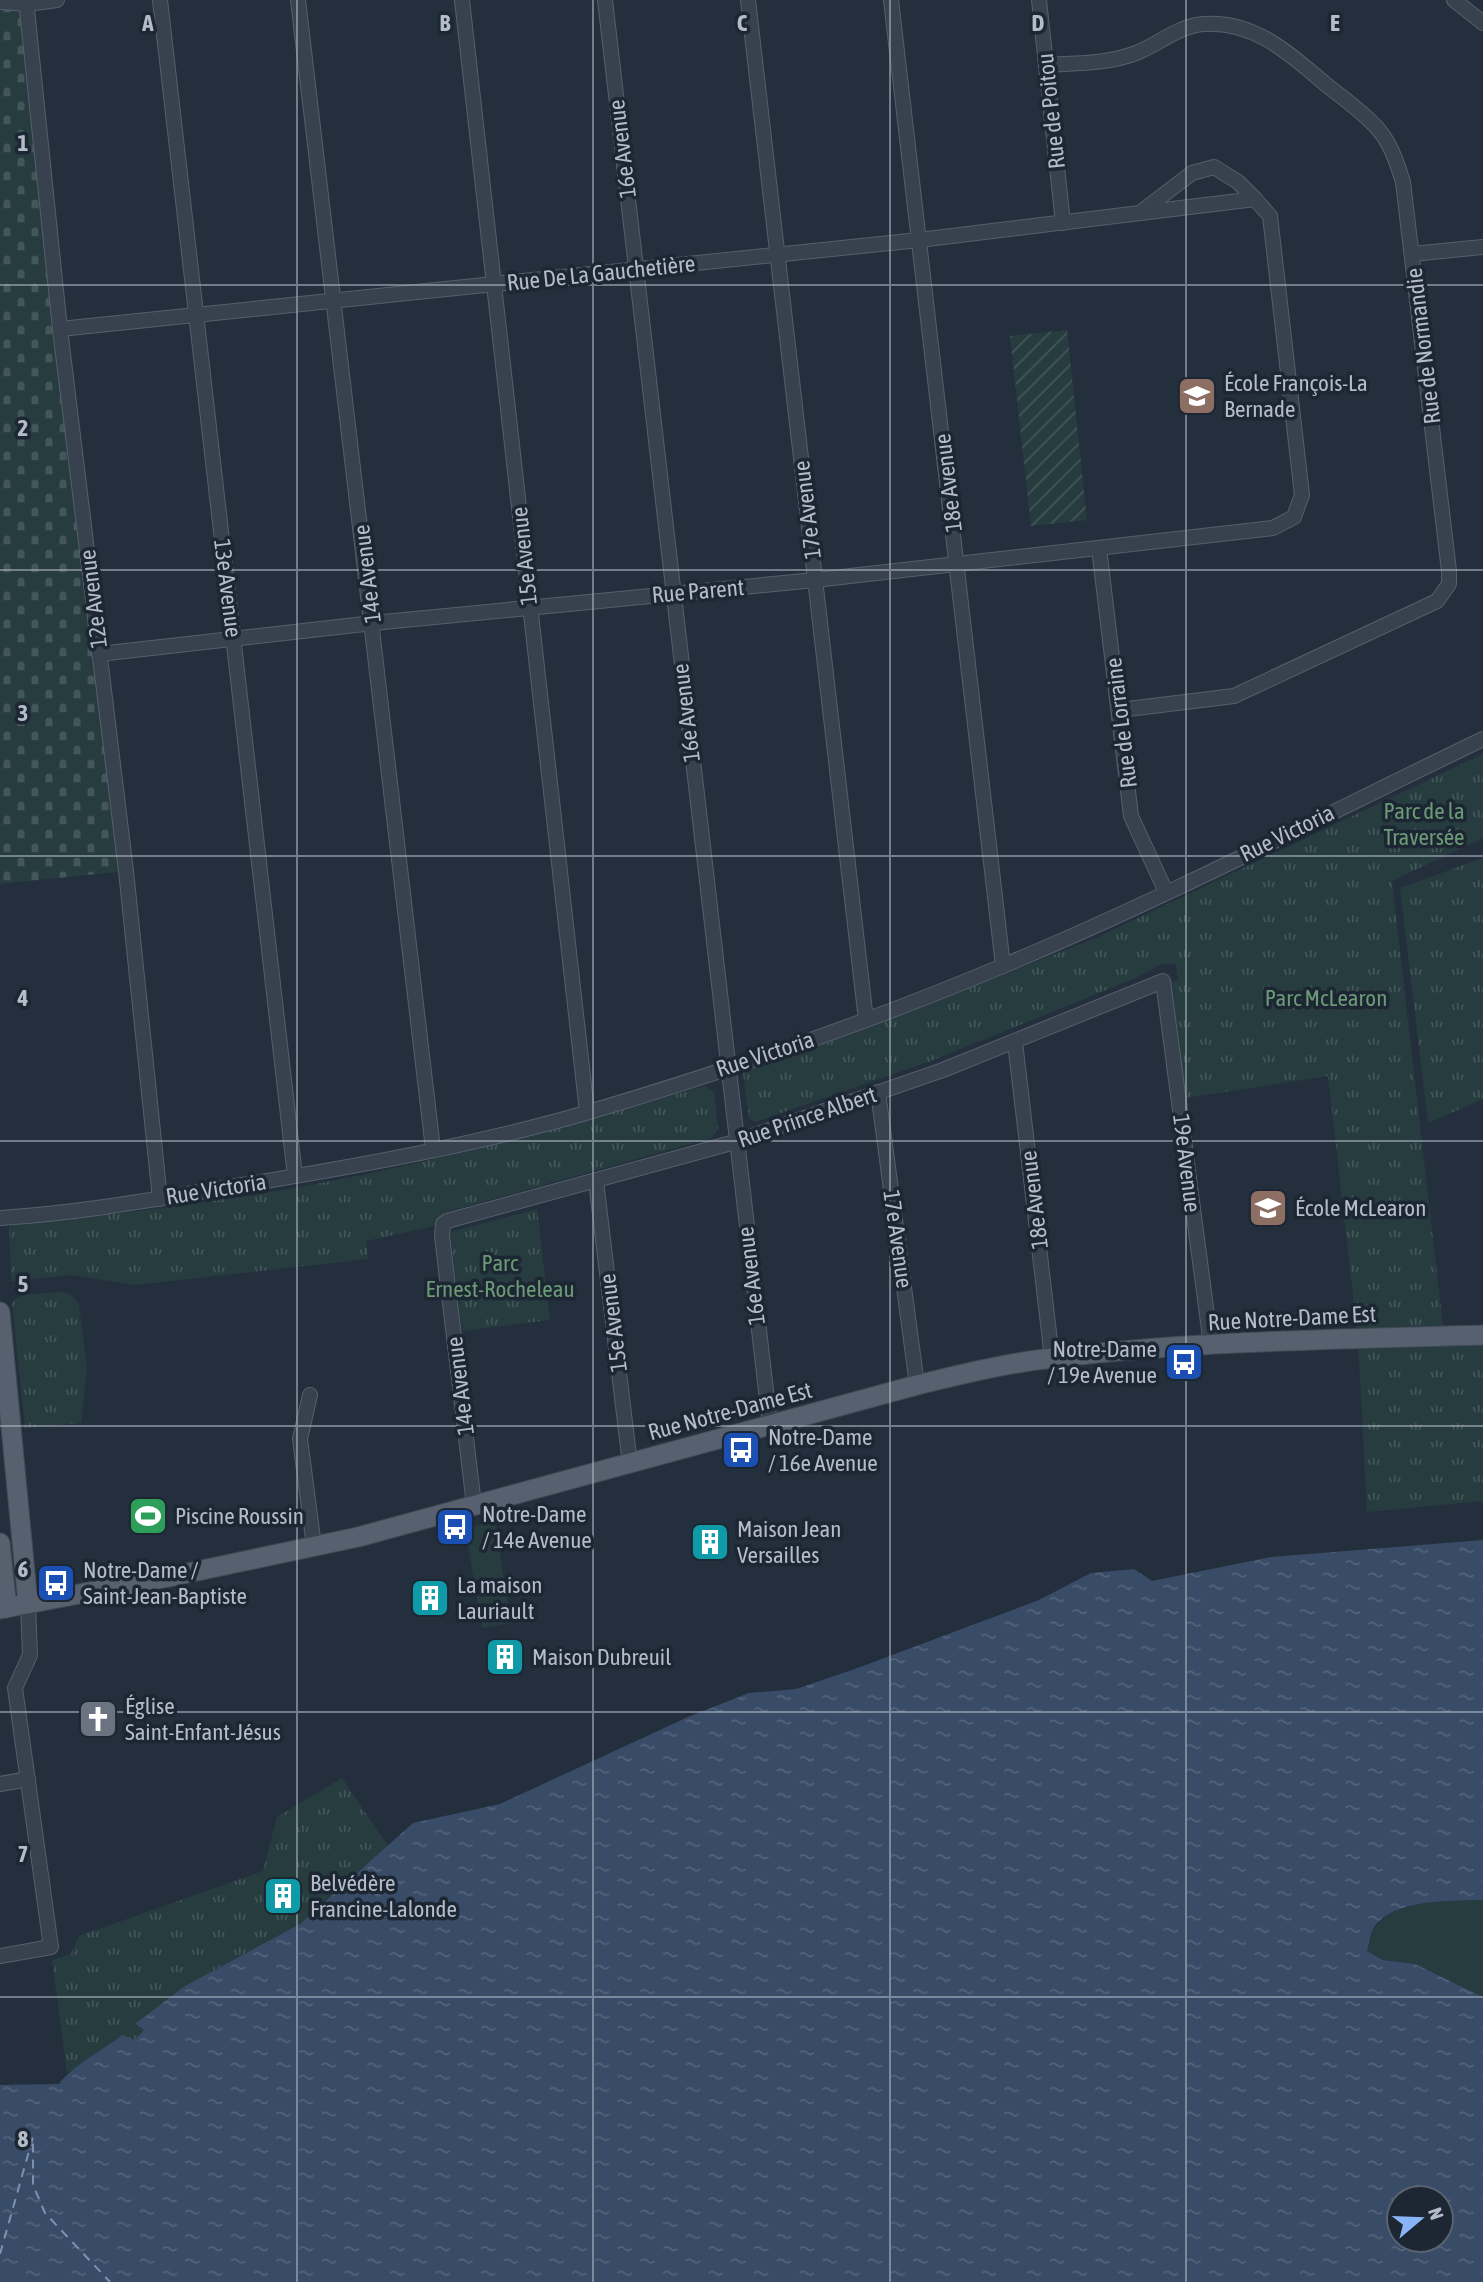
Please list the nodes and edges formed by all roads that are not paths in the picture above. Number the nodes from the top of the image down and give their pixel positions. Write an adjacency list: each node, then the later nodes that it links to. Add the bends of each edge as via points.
1 (57, 0): 11 (street)
2 (160, 0): 24 (street, 13e Avenue)
3 (298, 0): 23 (street, 14e Avenue)
4 (462, 0): 22 (street, 15e Avenue)
5 (605, 0): 21 (street, 16e Avenue)
6 (748, 0): 20 (street, 17e Avenue)
7 (891, 0): 17 (street, 18e Avenue)
8 (1039, 0): 13 (street, Rue de Poitou)
9 (1454, 0): 12 (street)
10 (0, 2): 11 (street)
11 (27, 2): 25 (street, 12e Avenue)
12 (1483, 23)
13 (1047, 65): 16 (street, Rue de Poitou); 19 (street, Rue de Normandie, via 1114,60 1139,53 1185,28 1205,24 1258,34 1278,45 1379,130 1403,182)
14 (1255, 199): 15 (street, Rue De La Gauchetière); 15 (street, Rue De La Gauchetière, via 1214,167 1192,173); 26 (street, Rue Parent, via 1270,216 1301,481 1302,495 1294,517 1257,532)
15 (1141, 212): 16 (street, Rue De La Gauchetière)
16 (1063, 223): 17 (street, Rue De La Gauchetière)
17 (919, 240): 20 (street, Rue De La Gauchetière); 27 (street, 18e Avenue)
18 (1483, 247): 19 (street)
19 (1412, 254): 34 (street, Rue de Normandie, via 1449,571 1443,594 1427,606 1234,696)
20 (777, 255): 21 (street, Rue De La Gauchetière); 28 (street, 17e Avenue)
21 (636, 268): 22 (street, Rue De La Gauchetière); 29 (street, 16e Avenue)
22 (494, 285): 23 (street, Rue De La Gauchetière); 30 (street, 15e Avenue)
23 (334, 301): 24 (street, Rue De La Gauchetière); 31 (street, 14e Avenue)
24 (194, 316): 25 (street, Rue De La Gauchetière); 32 (street, 13e Avenue)
25 (60, 329): 33 (street, 12e Avenue)
26 (1099, 548): 27 (street, Rue Parent); 34 (street, Rue de Lorraine)
27 (957, 565): 28 (street, Rue Parent); 37 (street, 18e Avenue)
28 (815, 580): 29 (street, Rue Parent); 39 (street, 17e Avenue)
29 (673, 593): 30 (street, Rue Parent); 41 (street, 16e Avenue)
30 (530, 608): 31 (street, Rue Parent); 43 (street, 15e Avenue)
31 (373, 623): 32 (street, Rue Parent); 45 (street, 14e Avenue)
32 (234, 639): 33 (street, Rue Parent); 46 (street, 13e Avenue)
33 (99, 654): 48 (street, 12e Avenue)
34 (1120, 710): 36 (street, Rue de Lorraine, via 1131,816)
35 (1483, 739): 36 (street, Rue Victoria)
36 (1166, 892): 37 (street, Rue Victoria)
37 (1003, 966): 39 (street, Rue Victoria)
38 (1163, 981): 40 (street, Rue Prince Albert); 53 (street, 19e Avenue)
39 (866, 1020): 41 (street, Rue Victoria)
40 (1015, 1042): 42 (street, Rue Prince Albert); 54 (street, 18e Avenue)
41 (728, 1067): 43 (street, Rue Victoria); 44 (street, 16e Avenue)
42 (878, 1093): 44 (street, Rue Prince Albert); 55 (street, 17e Avenue)
43 (587, 1112): 45 (street, Rue Victoria)
44 (735, 1142): 47 (street, Rue Prince Albert); 57 (street, 16e Avenue)
45 (433, 1149): 46 (street, Rue Victoria)
46 (295, 1176): 48 (street, Rue Victoria)
47 (596, 1181): 50 (street, Rue Prince Albert); 59 (street, 15e Avenue)
48 (160, 1199): 49 (street, Rue Victoria)
49 (0, 1218)
50 (443, 1224): 60 (street, 14e Avenue)
51 (0, 1312): 58 (main road)
52 (1483, 1335): 53 (main road, Rue Notre-Dame Est)
53 (1210, 1345): 54 (main road, Rue Notre-Dame Est)
54 (1052, 1358): 55 (main road, Rue Notre-Dame Est)
55 (917, 1385): 57 (main road, Rue Notre-Dame Est)
56 (310, 1395): 62 (street, via 300,1439)
57 (769, 1425): 59 (main road, Rue Notre-Dame Est)
58 (5, 1426): 63 (main road)
59 (630, 1464): 60 (main road, Rue Notre-Dame Est)
60 (474, 1505): 62 (main road, Rue Notre-Dame Est)
61 (0, 1542): 64 (main road)
62 (314, 1546): 63 (main road, Rue Notre-Dame Est)
63 (27, 1604): 64 (main road, Rue Notre-Dame Est); 65 (street, via 30,1656 15,1688)
64 (4, 1608)
65 (28, 1779): 66 (street); 67 (street, via 51,1947)
66 (0, 1784)
67 (0, 1956)

